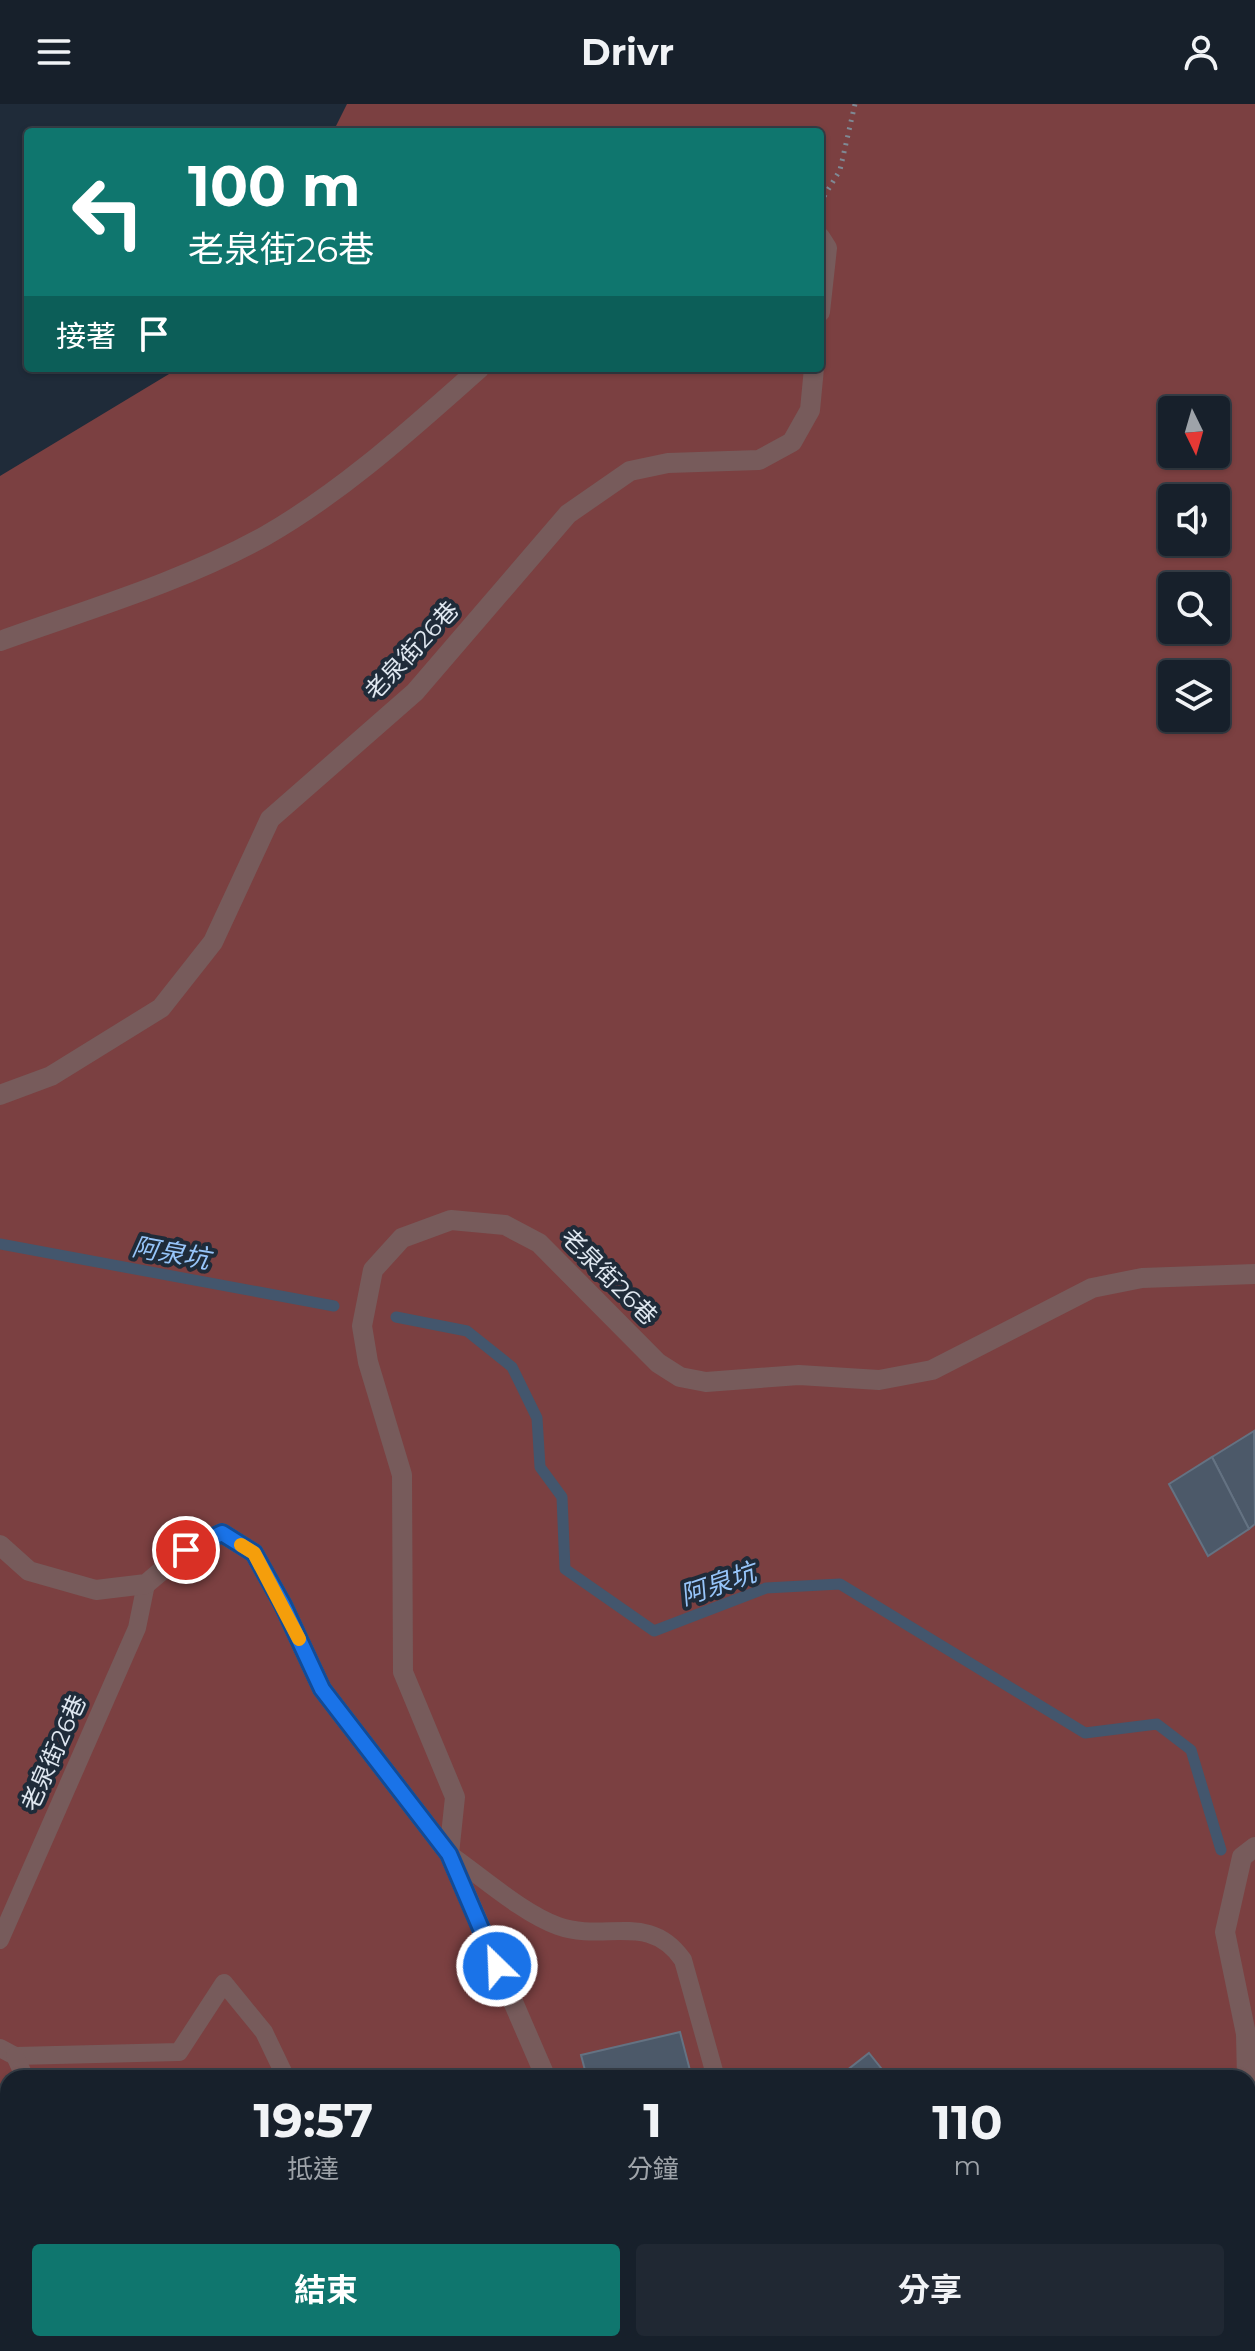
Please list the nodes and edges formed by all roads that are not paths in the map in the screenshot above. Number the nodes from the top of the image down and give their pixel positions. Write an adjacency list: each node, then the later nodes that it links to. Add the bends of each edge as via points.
1 (824, 243): 2 (street)
2 (824, 275)
3 (475, 372): 5 (street, via 366,469 265,535 190,572)
4 (814, 372): 6 (street, 老泉街26巷, via 810,410 792,442 759,460 668,463 630,471 568,514 415,692 270,819 213,942 161,1008 51,1076)
5 (0, 641)
6 (0, 1095)
7 (1255, 1274): 11 (street, 老泉街26巷, via 1142,1278 1092,1288 932,1370 879,1380 799,1375 706,1382 680,1377 658,1363 539,1243 505,1225 451,1220 402,1238 373,1270 362,1326 402,1475 403,1672 455,1797)
8 (0, 1545): 9 (street, via 29,1571 96,1590)
9 (146, 1584): 11 (street, 老泉街26巷, via 186,1550 222,1533 254,1553 322,1689); 12 (lane, 老泉街26巷, via 137,1628)
10 (1255, 1847): 18 (street, via 1242,1857 1225,1932 1246,2034)
11 (449, 1854): 16 (street, 老泉街26巷); 17 (lane, via 557,1926 583,1932 638,1931 673,1945 683,1960)
12 (0, 1940)
13 (8, 2052): 14 (lane); 15 (lane, via 179,2052 224,1983 264,2032)
14 (20, 2070)
15 (282, 2070)
16 (543, 2070)
17 (714, 2070)
18 (1247, 2070)

